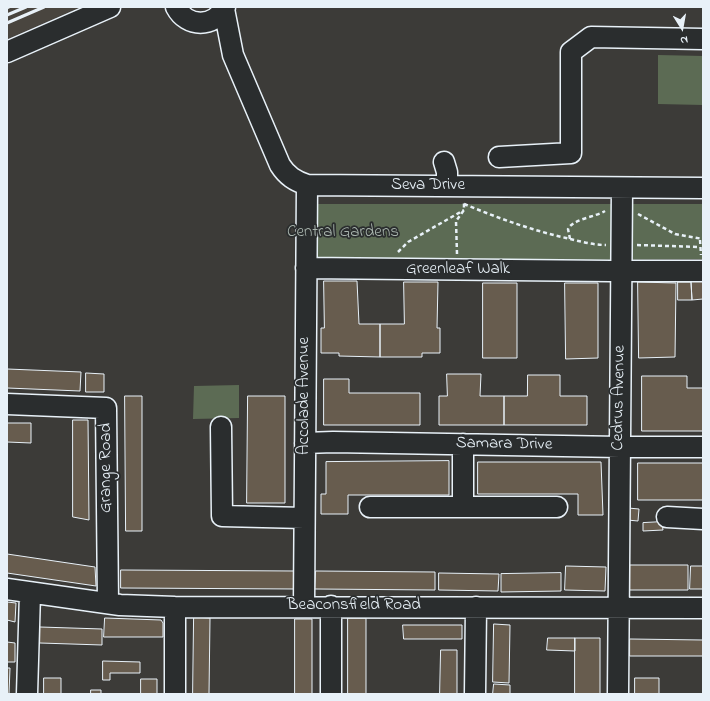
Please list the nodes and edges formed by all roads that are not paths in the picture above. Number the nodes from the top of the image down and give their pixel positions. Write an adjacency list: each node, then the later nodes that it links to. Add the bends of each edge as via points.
1 (110, 7): 6 (street)
2 (175, 7): 4 (street, via 187,20)
3 (224, 8): 4 (street, via 219,16); 7 (street, Seva Drive)
4 (203, 23): 7 (street, Seva Drive, via 218,35)
5 (703, 39): 8 (street, via 591,37 571,52 571,154)
6 (7, 52)
7 (233, 55): 10 (street, Seva Drive, via 280,165 293,180)
8 (499, 157)
9 (444, 162): 11 (street)
10 (307, 185): 11 (street, Seva Drive); 14 (street, Accolade Avenue)
11 (447, 186): 12 (street, Seva Drive)
12 (622, 188): 13 (street, Seva Drive); 23 (street, Cedrus Avenue)
13 (703, 188)
14 (306, 268): 15 (street, Greenleaf Walk); 20 (street, Accolade Avenue, via 299,368)
15 (611, 271)
16 (630, 271): 17 (street)
17 (703, 271)
18 (7, 404): 32 (street, Grange Road, via 106,408)
19 (221, 427): 27 (street, via 222,516)
20 (305, 443): 21 (street, Samara Drive); 27 (street, Accolade Avenue)
21 (463, 444): 23 (street, Samara Drive); 25 (street)
22 (703, 446): 23 (street, Samara Drive)
23 (620, 447): 37 (street, Cedrus Avenue)
24 (370, 507): 25 (street)
25 (463, 507): 26 (street)
26 (556, 507)
27 (304, 518): 33 (street, Accolade Avenue)
28 (667, 518): 29 (street)
29 (703, 519)
30 (7, 589): 31 (street, Beaconsfield Road)
31 (30, 592): 32 (street, Beaconsfield Road); 39 (street)
32 (108, 604): 35 (street, Beaconsfield Road)
33 (304, 606): 34 (street, Beaconsfield Road); 35 (street, Beaconsfield Road)
34 (331, 606): 36 (street, Beaconsfield Road); 41 (street)
35 (175, 607): 40 (street)
36 (476, 607): 37 (street, Beaconsfield Road); 42 (street)
37 (618, 608): 38 (street, Beaconsfield Road); 43 (street, Cedrus Avenue)
38 (703, 608)
39 (27, 694)
40 (175, 694)
41 (331, 694)
42 (475, 694)
43 (618, 694)

